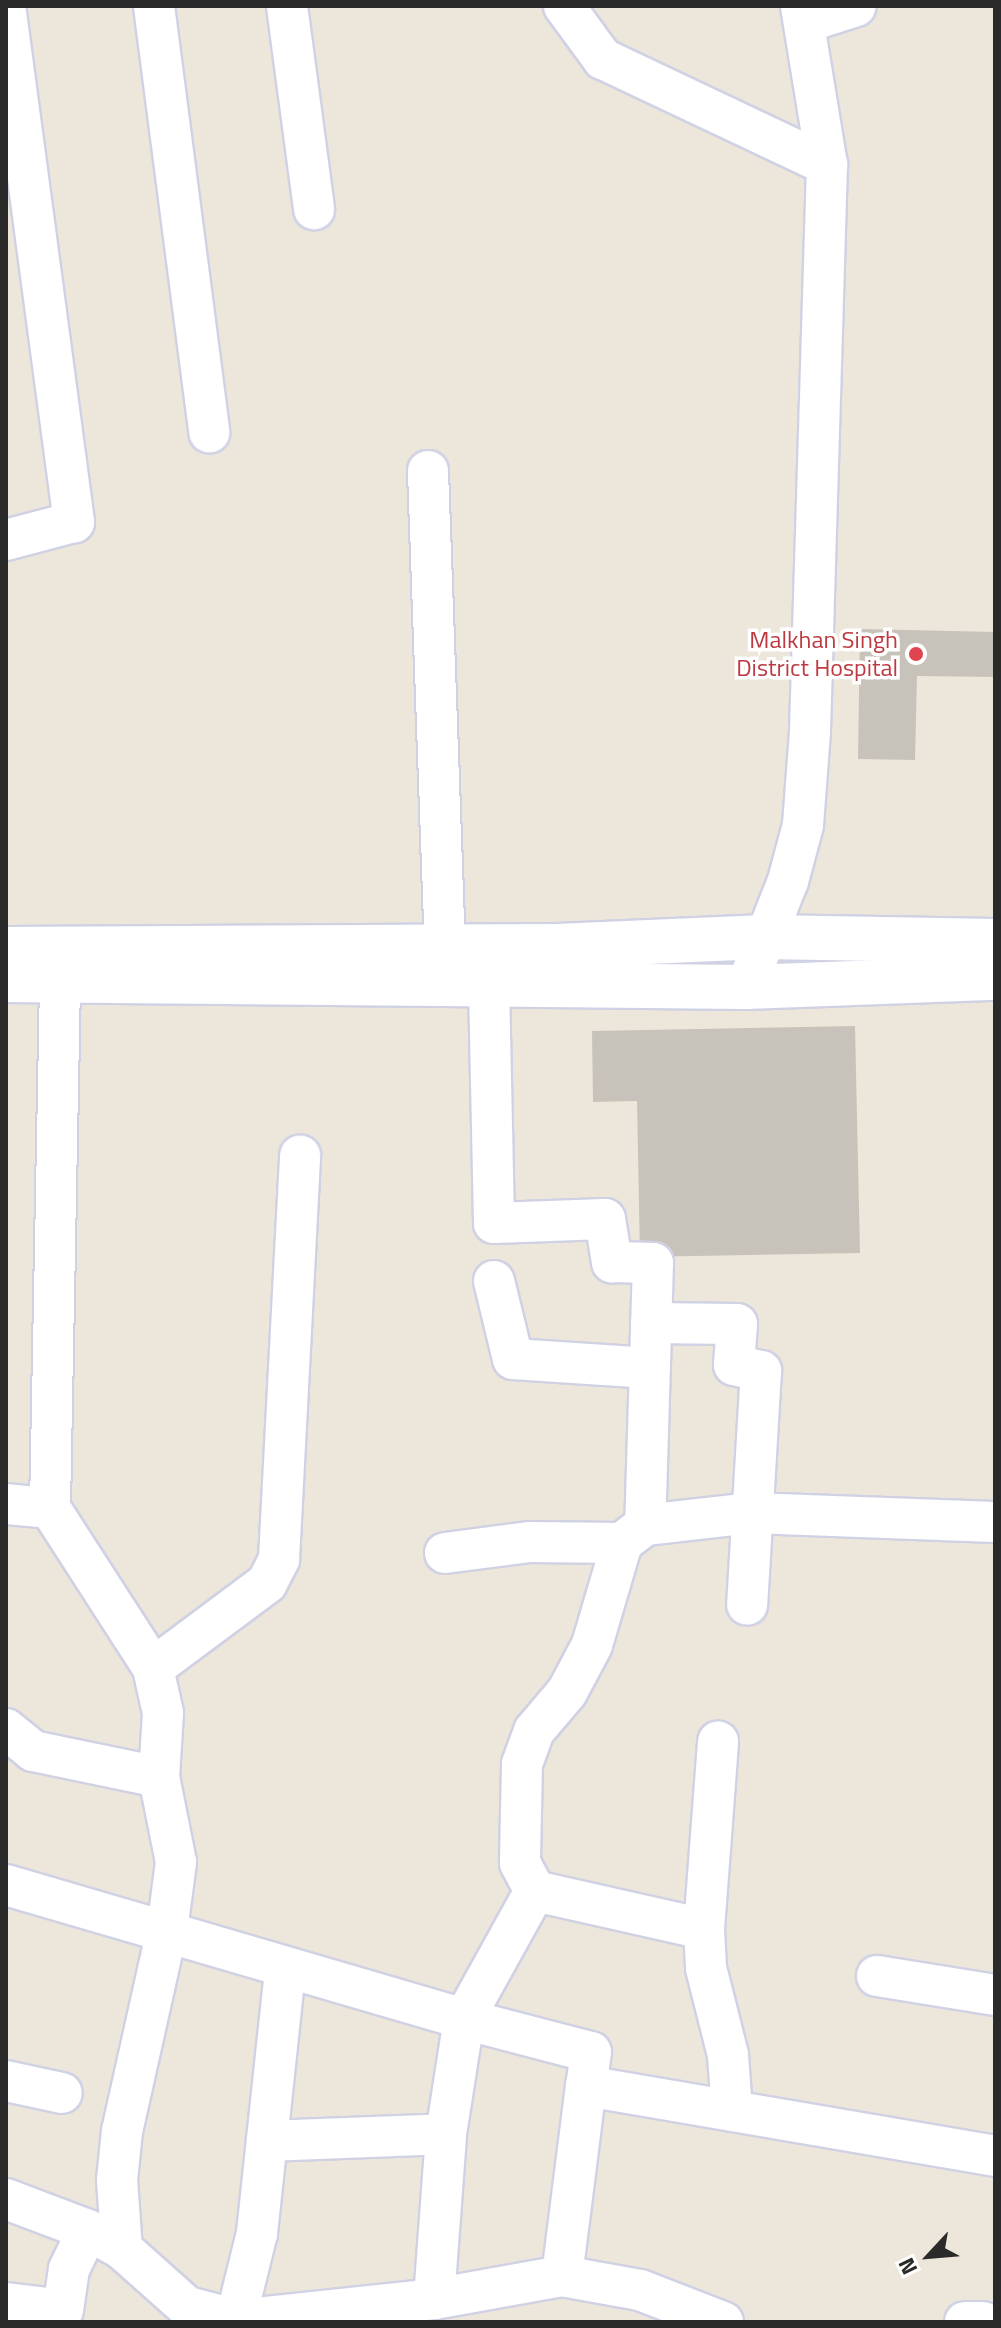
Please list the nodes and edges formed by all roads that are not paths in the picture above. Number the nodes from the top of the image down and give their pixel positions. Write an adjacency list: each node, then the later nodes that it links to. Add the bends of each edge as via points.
1 (154, 6): 9 (street)
2 (287, 6): 8 (street)
3 (564, 6): 7 (street, via 603,59)
4 (856, 6): 6 (street)
5 (6, 13): 11 (street, via 74,522)
6 (804, 14): 7 (street)
7 (827, 165): 12 (street, via 803,825)
8 (314, 209)
9 (209, 432)
10 (428, 471): 15 (street)
11 (6, 540)
12 (766, 937): 13 (street); 15 (street); 20 (street)
13 (995, 941)
14 (6, 949): 15 (street)
15 (445, 964): 18 (street); 19 (street)
16 (995, 978): 20 (street)
17 (6, 980): 18 (street)
18 (60, 980): 26 (street)
19 (489, 984): 20 (street); 23 (street, via 494,1223 605,1219 612,1262 653,1263)
20 (746, 987)
21 (300, 1156): 32 (street, via 279,1559 267,1583)
22 (494, 1281): 24 (street, via 513,1359)
23 (651, 1323): 24 (street); 27 (street, via 737,1324 734,1365 761,1371)
24 (650, 1368): 29 (street)
25 (6, 1504): 26 (street)
26 (50, 1508): 32 (street)
27 (752, 1513): 28 (street); 29 (street); 31 (street)
28 (995, 1522)
29 (633, 1534): 30 (street); 37 (street, via 592,1645 567,1692 534,1731 522,1764 520,1863)
30 (445, 1553)
31 (747, 1605)
32 (153, 1668): 35 (street, via 163,1713)
33 (6, 1729): 35 (street, via 33,1751)
34 (718, 1742): 38 (street)
35 (159, 1777): 39 (street, via 176,1862)
36 (6, 1885): 39 (street)
37 (535, 1891): 38 (street); 43 (street)
38 (704, 1929): 47 (street, via 706,1968 728,2055)
39 (167, 1930): 40 (street); 53 (street, via 122,2131 117,2180)
40 (285, 1970): 43 (street); 49 (street)
41 (877, 1976): 42 (street)
42 (995, 1995)
43 (464, 2019): 45 (street, via 591,2052); 48 (street)
44 (6, 2081): 46 (street)
45 (586, 2086): 47 (street); 54 (street)
46 (62, 2093)
47 (732, 2111): 50 (street)
48 (446, 2134): 49 (street); 55 (street)
49 (267, 2141): 57 (street, via 257,2233)
50 (995, 2156)
51 (6, 2199): 52 (street)
52 (88, 2230): 53 (street); 56 (street, via 69,2269 63,2310)
53 (122, 2249): 57 (street, via 187,2307)
54 (562, 2276): 55 (street); 58 (street, via 640,2290)
55 (434, 2299): 57 (street)
56 (6, 2303)
57 (237, 2321)
58 (723, 2322)
59 (965, 2322): 60 (street)
60 (983, 2322)

